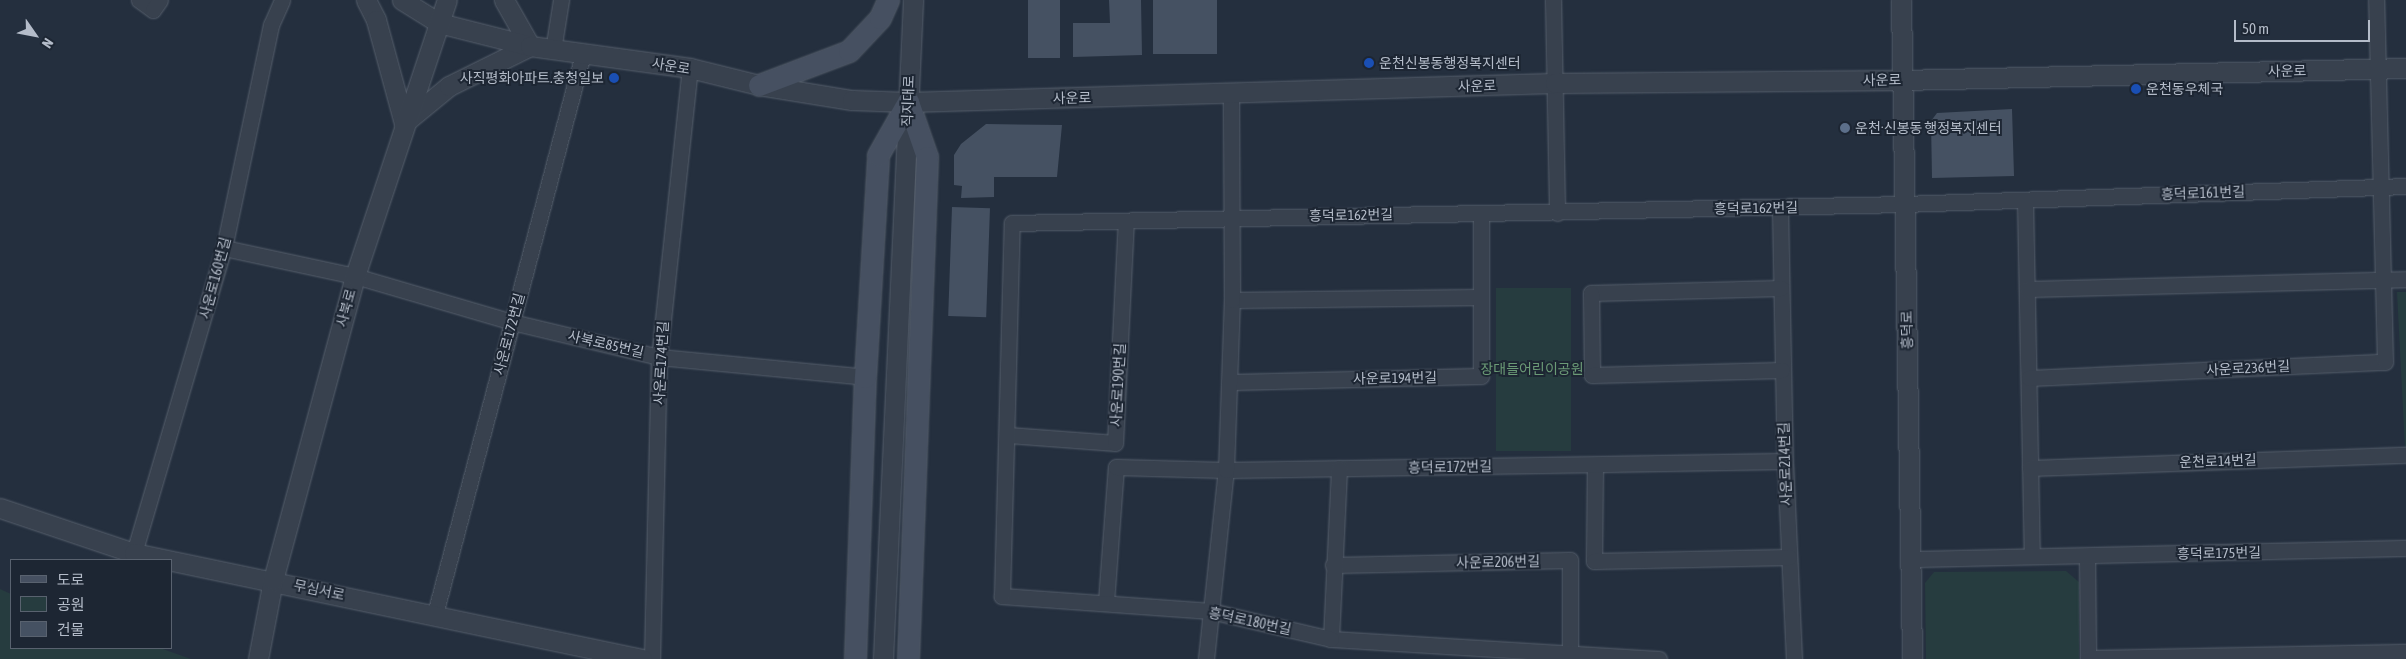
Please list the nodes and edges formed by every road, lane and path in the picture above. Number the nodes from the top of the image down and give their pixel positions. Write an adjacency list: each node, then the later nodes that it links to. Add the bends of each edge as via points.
1 (139, 0): 13 (street)
2 (282, 0): 36 (street, 사운로160번길, via 271,25)
3 (366, 0): 26 (street, via 376,20)
4 (402, 0): 14 (street, 사운로)
5 (448, 0): 14 (street, 사북로)
6 (504, 0): 15 (street)
7 (561, 0): 16 (street)
8 (888, 0): 23 (main road, via 865,37 849,50 803,71)
9 (913, 0): 25 (street, 직지대로)
10 (1553, 0): 22 (street)
11 (1901, 0): 21 (street, 흥덕로)
12 (2376, 0): 19 (street, 사운로236번길)
13 (156, 5)
14 (440, 23): 15 (street, 사운로); 26 (street, 사북로)
15 (530, 46): 16 (street, 사운로); 26 (street, via 449,86)
16 (552, 50): 17 (street, 사운로)
17 (583, 54): 18 (street, 사운로); 44 (street, 사운로172번길)
18 (690, 68): 23 (street, 사운로); 45 (street, 사운로174번길)
19 (2378, 68): 20 (street, 사운로); 21 (street, 사운로); 27 (street, 사운로236번길)
20 (2406, 68)
21 (1902, 80): 22 (street, 사운로); 30 (street, 흥덕로)
22 (1555, 83): 24 (street, 사운로); 33 (street)
23 (759, 85): 25 (street, 사운로, via 852,100)
24 (1231, 94): 25 (street, 사운로); 34 (street)
25 (908, 102): 47 (main road, via 878,155); 79 (street, 직지대로); 80 (main road, via 927,157)
26 (404, 123): 37 (street, 사북로)
27 (2381, 186): 28 (street, 흥덕로161번길); 29 (street, 흥덕로161번길); 38 (street, 사운로236번길)
28 (2406, 186)
29 (2026, 200): 30 (street, 흥덕로161번길); 41 (street)
30 (1904, 204): 31 (street, 흥덕로162번길); 64 (street, 흥덕로)
31 (1780, 208): 33 (street, 흥덕로162번길); 40 (street, 사운로214번길)
32 (1481, 213): 33 (street, 흥덕로162번길); 34 (street, 흥덕로162번길); 42 (street, 사운로194번길)
33 (1557, 213)
34 (1232, 216): 35 (street, 흥덕로162번길); 43 (street)
35 (1126, 222): 50 (street, 흥덕로162번길, via 1012,223); 50 (street, 사운로190번길, via 1115,443)
36 (224, 248): 37 (street, 사북로85번길); 59 (street, 사운로160번길)
37 (355, 276): 44 (street, 사북로85번길); 67 (street, 사북로)
38 (2383, 279): 39 (street); 41 (street); 48 (street, 사운로236번길, via 2385,362)
39 (2406, 279)
40 (1781, 288): 46 (street, 사운로214번길); 46 (street, via 1591,293 1592,375)
41 (2027, 289): 48 (street)
42 (1481, 297): 43 (street); 49 (street, 사운로194번길, via 1481,376)
43 (1232, 300): 49 (street)
44 (512, 322): 45 (street, 사북로85번길); 70 (street, 사운로172번길)
45 (659, 357): 47 (street, 사북로85번길); 77 (street, 사운로174번길)
46 (1782, 370): 52 (street, 사운로214번길)
47 (865, 377): 78 (main road)
48 (2028, 378): 55 (street)
49 (1230, 382): 56 (street)
50 (1009, 435): 68 (street, 흥덕로180번길, via 1002,596)
51 (2406, 455): 55 (street, 운천로14번길)
52 (1785, 461): 53 (street, 흥덕로172번길); 62 (street, 사운로214번길)
53 (1594, 465): 54 (street, 흥덕로172번길); 62 (street, via 1594,561)
54 (1340, 468): 56 (street, 흥덕로172번길); 66 (street)
55 (2030, 468): 60 (street)
56 (1226, 470): 68 (street, 흥덕로172번길, via 1116,467); 69 (street)
57 (0, 508): 59 (street, 무심서로)
58 (2406, 548): 61 (street, 흥덕로175번길)
59 (134, 553): 63 (street, 무심서로)
60 (2032, 555): 61 (street, 흥덕로175번길); 64 (street, 흥덕로175번길)
61 (2087, 556): 74 (street)
62 (1789, 557): 83 (street, 사운로214번길)
63 (165, 559)
64 (1913, 559): 84 (street, 흥덕로)
65 (172, 560): 67 (street, 무심서로)
66 (1333, 565): 71 (street); 73 (street, 사운로206번길, via 1570,560)
67 (273, 580): 70 (street, 무심서로); 75 (street, 사북로)
68 (1106, 602): 69 (street, 흥덕로180번길)
69 (1211, 611): 71 (street, 흥덕로180번길); 81 (street)
70 (435, 614): 76 (street, 무심서로)
71 (1330, 639): 73 (street, 흥덕로180번길)
72 (2406, 652): 74 (street)
73 (1570, 653): 82 (street, 흥덕로180번길)
74 (2088, 658)
75 (258, 659)
76 (642, 659)
77 (652, 659)
78 (855, 659)
79 (883, 659)
80 (908, 659)
81 (1206, 659)
82 (1659, 659)
83 (1794, 659)
84 (1912, 659)

